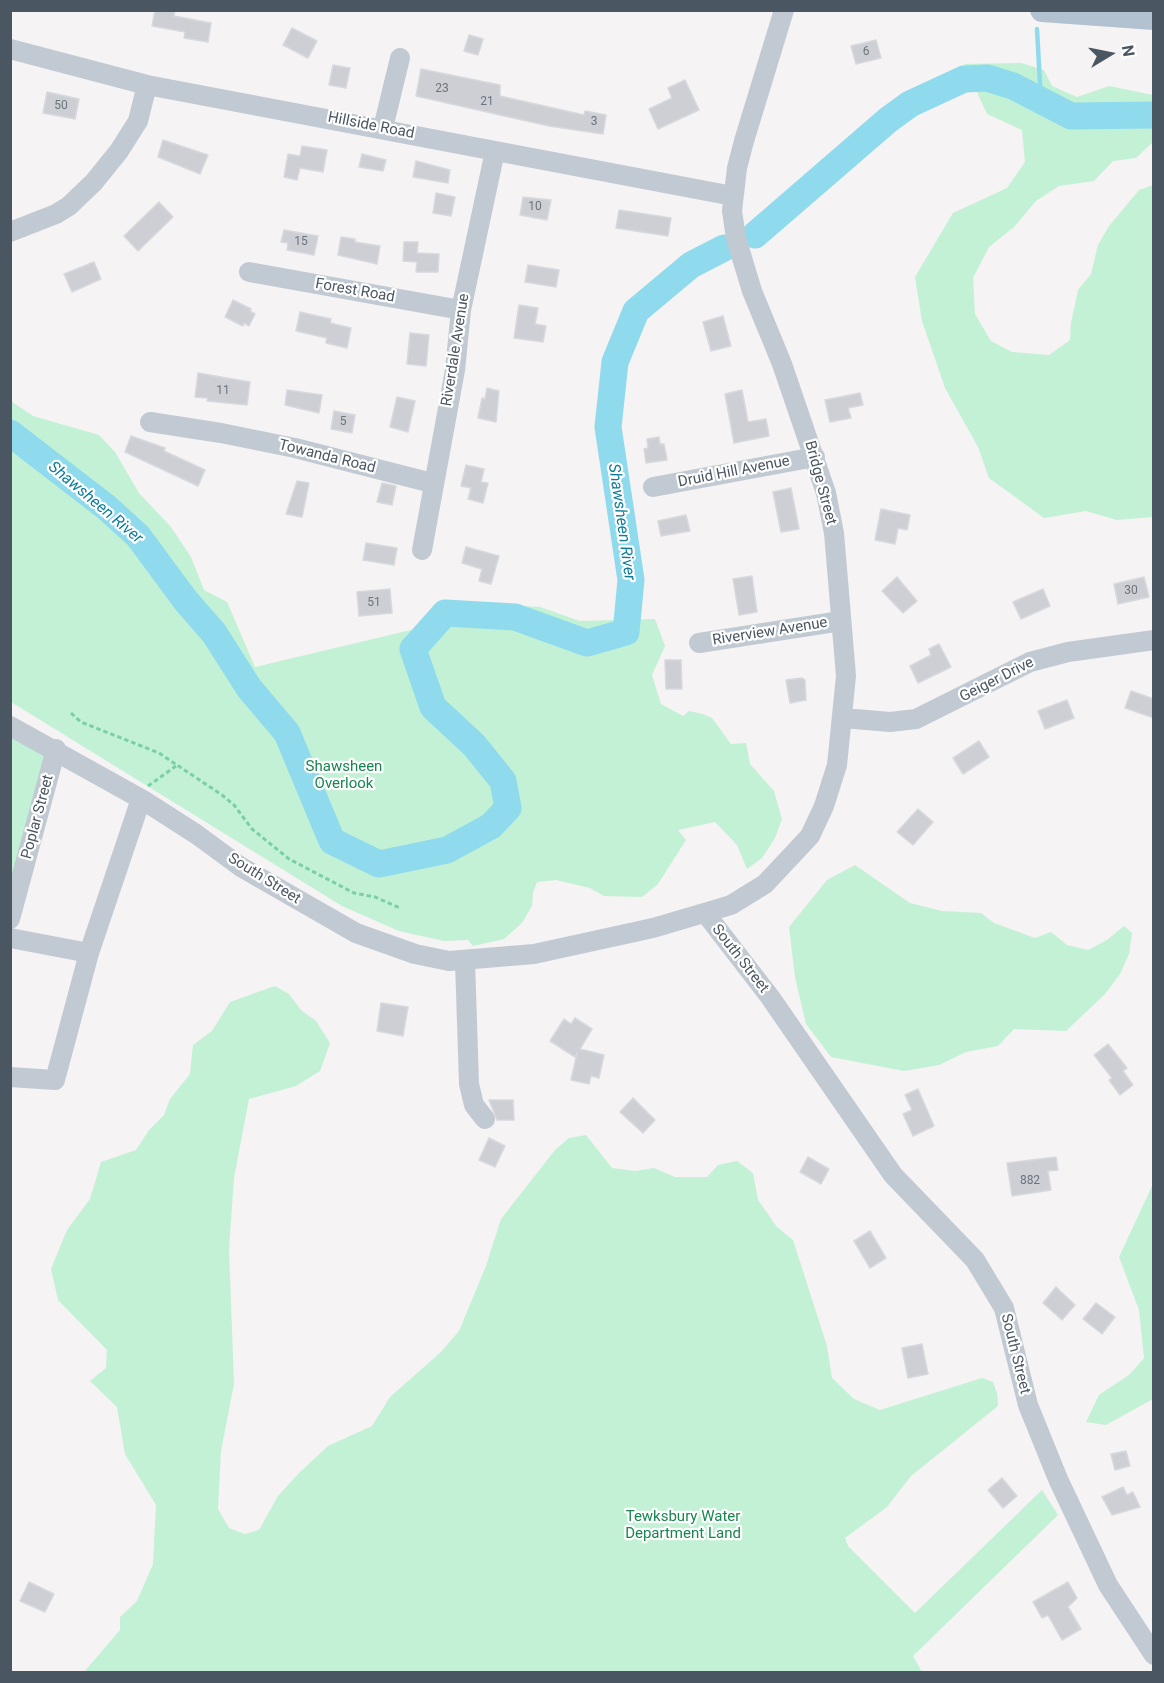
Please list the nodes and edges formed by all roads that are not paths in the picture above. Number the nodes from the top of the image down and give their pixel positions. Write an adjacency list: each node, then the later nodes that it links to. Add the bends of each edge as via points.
1 (784, 10): 10 (street, Bridge Street, via 744,141)
2 (1042, 10): 3 (main road)
3 (1106, 13): 4 (main road)
4 (1154, 18)
5 (10, 49): 7 (street, Hillside Road)
6 (400, 58): 8 (street)
7 (147, 85): 8 (street, Hillside Road); 11 (street, via 138,121 94,182 69,206)
8 (383, 128): 9 (street, Hillside Road)
9 (495, 152): 10 (street, Hillside Road); 13 (street, Riverdale Avenue)
10 (733, 196): 15 (street, Bridge Street, via 736,238 752,291)
11 (10, 232)
12 (249, 272): 13 (street, Forest Road)
13 (461, 310): 16 (street, Riverdale Avenue, via 455,370)
14 (150, 422): 16 (street, Towanda Road, via 295,448)
15 (815, 457): 17 (street, Druid Hill Avenue); 19 (street, Bridge Street, via 834,533)
16 (432, 483): 18 (street, Riverdale Avenue)
17 (653, 487)
18 (422, 550)
19 (841, 621): 21 (street, Riverview Avenue); 22 (street, Bridge Street, via 846,676)
20 (1154, 640): 22 (street, Geiger Drive, via 1078,650 1030,662 916,719 890,722)
21 (699, 643)
22 (843, 718): 27 (street, Bridge Street, via 837,765 810,836 765,884 731,905)
23 (10, 726): 24 (street, South Street)
24 (56, 749): 25 (street, South Street); 26 (street, Poplar Street)
25 (141, 799): 30 (street); 31 (street, South Street, via 241,867 356,933 415,954)
26 (14, 891): 28 (street, Poplar Street)
27 (706, 914): 31 (street, South Street, via 534,954); 34 (street, South Street, via 770,997 893,1175 981,1269 1004,1308 1028,1405 1058,1479 1108,1585)
28 (10, 919)
29 (10, 938): 30 (street)
30 (89, 953): 32 (street, via 55,1080)
31 (465, 961): 33 (street, via 470,1084 474,1105)
32 (10, 1077)
33 (485, 1119)
34 (1154, 1655)

